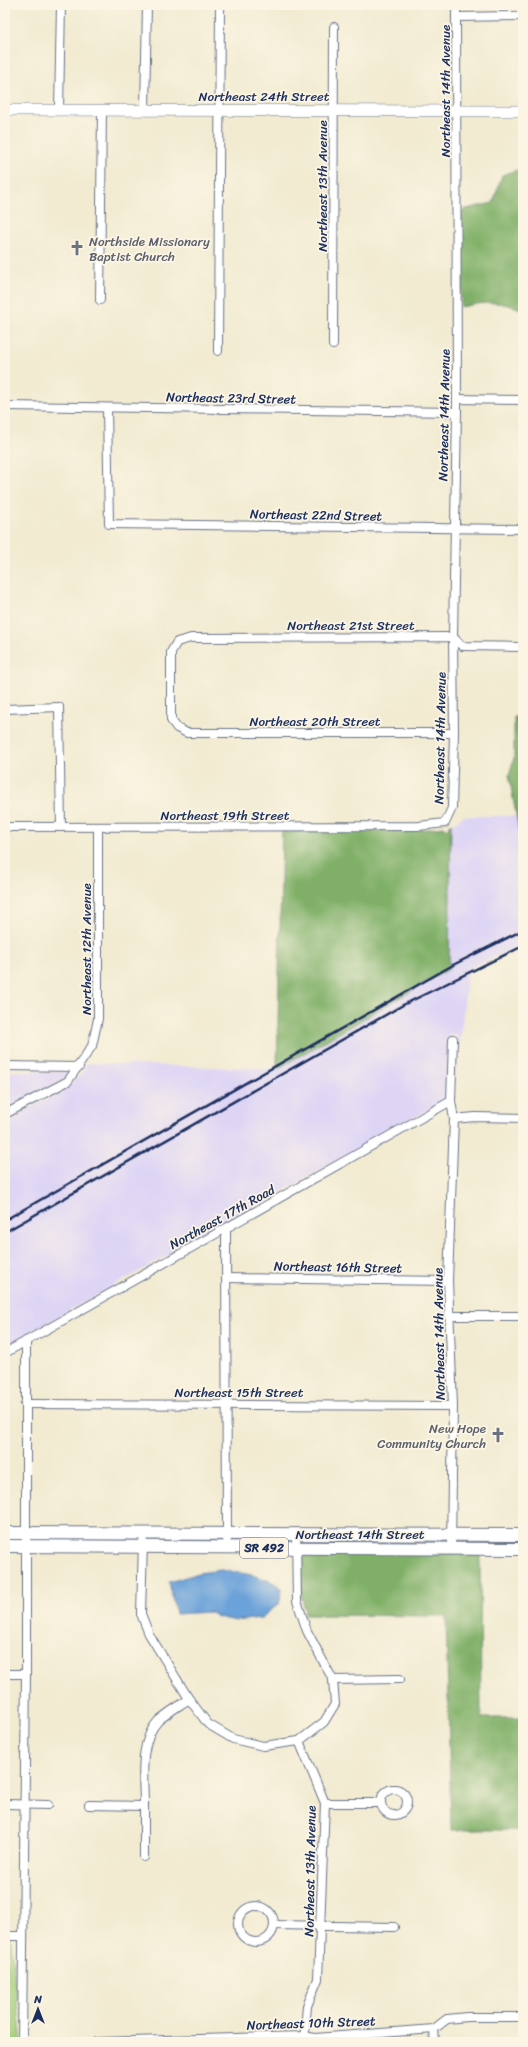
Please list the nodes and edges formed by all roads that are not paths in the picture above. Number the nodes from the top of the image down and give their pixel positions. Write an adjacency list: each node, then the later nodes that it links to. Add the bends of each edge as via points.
1 (61, 5): 8 (street)
2 (147, 5): 11 (street)
3 (220, 5): 14 (street)
4 (456, 5): 6 (street, Northeast 14th Avenue)
5 (523, 16): 6 (street)
6 (456, 17): 13 (street, Northeast 14th Avenue)
7 (334, 27): 12 (street, Northeast 13th Avenue)
8 (59, 109): 9 (street, Northeast 24th Street); 10 (street, Northeast 24th Street)
9 (5, 110)
10 (102, 110): 11 (street, Northeast 24th Street); 16 (street)
11 (145, 110): 14 (street, Northeast 24th Street)
12 (334, 110): 13 (street, Northeast 24th Street); 14 (street, Northeast 24th Street); 17 (street, Northeast 13th Avenue)
13 (458, 110): 15 (street, Northeast 24th Street); 19 (street, Northeast 14th Avenue)
14 (220, 111): 18 (street)
15 (523, 111)
16 (100, 300)
17 (333, 345)
18 (218, 351)
19 (457, 399): 20 (street); 23 (street, Northeast 14th Avenue)
20 (523, 400)
21 (5, 406): 22 (street, Northeast 23rd Street)
22 (107, 408): 23 (street, Northeast 23rd Street); 24 (street, Northeast 22nd Street, via 109,524)
23 (457, 412): 24 (street, Northeast 14th Avenue)
24 (454, 528): 25 (street, Northeast 22nd Street); 26 (street, Northeast 14th Avenue)
25 (523, 529)
26 (453, 637): 27 (street, Northeast 21st Street, via 462,646); 29 (street, Northeast 21st Street, via 191,638 177,642 171,652 171,720); 30 (street, Northeast 14th Avenue)
27 (523, 647)
28 (5, 709): 33 (street, via 59,708)
29 (177, 728): 30 (street, Northeast 20th Street, via 188,733)
30 (454, 733): 31 (street, Northeast 14th Avenue, via 452,808)
31 (444, 823): 34 (street, Northeast 19th Street, via 419,826)
32 (5, 827): 33 (street, Northeast 19th Street)
33 (61, 827): 34 (street, Northeast 19th Street)
34 (98, 827): 37 (street, Northeast 12th Avenue, via 98,1019 92,1046)
35 (453, 1038): 38 (street, Northeast 14th Avenue)
36 (5, 1066): 37 (street)
37 (79, 1067): 39 (street, via 68,1081)
38 (451, 1102): 41 (street, Northeast 14th Avenue); 42 (street, Northeast 17th Road)
39 (5, 1114)
40 (523, 1118): 41 (street)
41 (454, 1119): 44 (street, Northeast 14th Avenue)
42 (226, 1229): 43 (street); 47 (street, Northeast 17th Road)
43 (226, 1278): 44 (street, Northeast 16th Street); 50 (street)
44 (448, 1281): 45 (street, Northeast 14th Avenue)
45 (450, 1316): 46 (street); 51 (street, Northeast 14th Avenue)
46 (523, 1316)
47 (26, 1341): 48 (street, Northeast 17th Road); 49 (street)
48 (5, 1353)
49 (25, 1404): 50 (street, Northeast 15th Street); 53 (street)
50 (225, 1404): 51 (street, Northeast 15th Street); 55 (street)
51 (453, 1406): 57 (street, Northeast 14th Avenue)
52 (5, 1533): 53 (main road, Northeast 14th Street / SR 492)
53 (26, 1533): 54 (main road, Northeast 14th Street / SR 492); 60 (street)
54 (143, 1533): 55 (main road, Northeast 14th Street / SR 492); 61 (street)
55 (227, 1533): 56 (main road, Northeast 14th Street / SR 492); 62 (street)
56 (296, 1534): 57 (main road, Northeast 14th Street / SR 492); 63 (street)
57 (451, 1534): 58 (main road, Northeast 14th Street / SR 492); 64 (street, Northeast 14th Avenue)
58 (523, 1535)
59 (5, 1546): 60 (main road, Northeast 14th Street / SR 492)
60 (26, 1546): 61 (main road, Northeast 14th Street / SR 492); 67 (street)
61 (143, 1547): 62 (main road, Northeast 14th Street / SR 492); 70 (street, via 142,1614 149,1634)
62 (227, 1547): 63 (main road, Northeast 14th Street / SR 492)
63 (296, 1548): 64 (main road, Northeast 14th Street / SR 492); 69 (street, via 297,1601 307,1631)
64 (451, 1548): 65 (main road, Northeast 14th Street / SR 492)
65 (523, 1549)
66 (5, 1674): 67 (street)
67 (26, 1674): 75 (street)
68 (400, 1679): 69 (street)
69 (333, 1680): 71 (street, via 335,1704 324,1722)
70 (189, 1699): 71 (street, via 208,1724 233,1739 263,1746); 78 (street, via 158,1722 147,1739)
71 (299, 1741): 72 (street, Northeast 13th Avenue)
72 (325, 1803): 73 (street); 81 (street, Northeast 13th Avenue)
73 (381, 1803)
74 (5, 1804): 75 (street)
75 (24, 1804): 76 (street); 84 (street)
76 (48, 1805)
77 (89, 1805): 78 (street)
78 (144, 1806): 79 (street)
79 (144, 1857)
80 (274, 1925): 80 (street, via 267,1910 257,1906 246,1910 239,1918 238,1924 241,1934 255,1942 266,1939); 81 (street)
81 (321, 1927): 82 (street); 87 (street, Northeast 13th Avenue, via 318,1979 307,2006)
82 (394, 1928)
83 (5, 1936): 84 (street)
84 (22, 1936): 88 (street)
85 (523, 2017): 86 (street, Northeast 10th Street, via 467,2017 447,2020)
86 (434, 2029): 87 (street, Northeast 10th Street); 91 (street)
87 (304, 2039): 90 (street, Northeast 10th Street)
88 (22, 2042)
89 (97, 2042): 90 (street, Northeast 10th Street)
90 (122, 2042)
91 (434, 2042)

